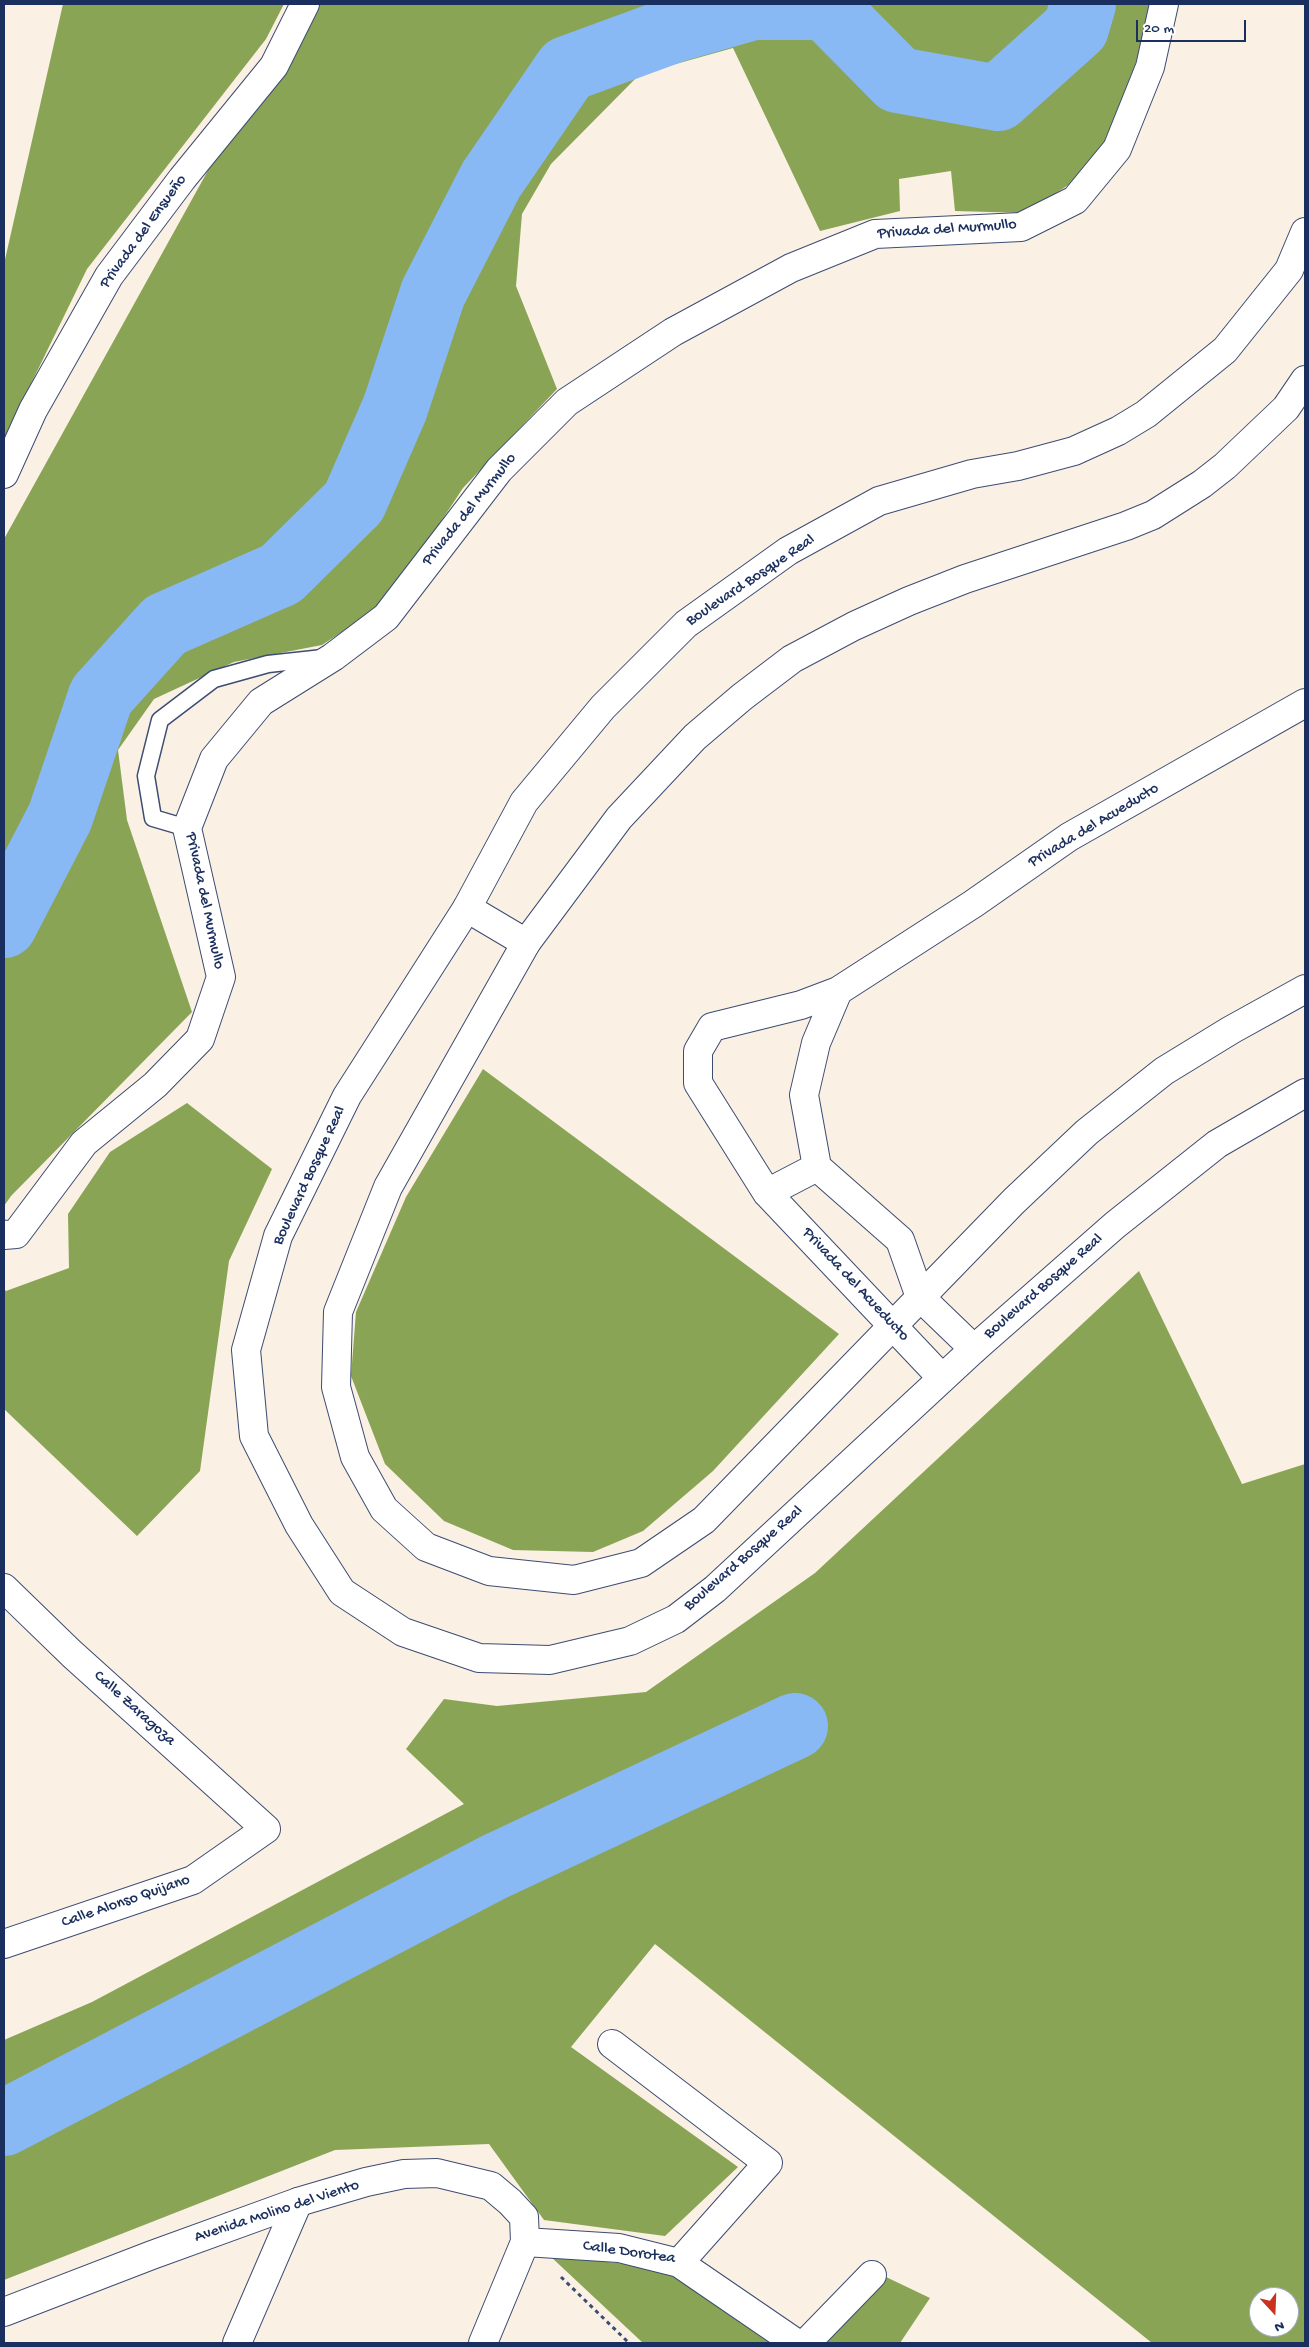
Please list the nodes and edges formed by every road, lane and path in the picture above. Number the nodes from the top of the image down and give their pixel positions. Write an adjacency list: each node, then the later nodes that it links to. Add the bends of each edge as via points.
1 (305, 4): 5 (street, Privada del Ensueño, via 274,66 182,179 109,276 33,410)
2 (1164, 4): 6 (street, Privada del Murmullo, via 1150,67 1117,149 1075,200 1021,227 875,234 791,268 673,332 567,402 499,470 386,617)
3 (1305, 232): 9 (street, Boulevard Bosque Real, via 1289,270 1225,350 1146,414 1074,451 972,474 879,501 788,551 686,624 603,707 524,802)
4 (1305, 380): 10 (street, via 1286,408 1225,466 1153,515 909,601 792,659 695,737 619,818)
5 (4, 474)
6 (333, 657): 8 (street, Privada del Murmullo, via 261,702 214,759); 8 (lane, via 268,664 214,679 160,720 146,776 153,818)
7 (1305, 703): 12 (street, Privada del Acueducto, via 1069,837)
8 (187, 828): 16 (street, Privada del Murmullo, via 221,977 200,1039 155,1085 84,1143)
9 (467, 908): 10 (street); 20 (street, Boulevard Bosque Real, via 334,1122 278,1236 246,1350 254,1436 299,1525 342,1592 403,1632 478,1658 550,1660 630,1641 676,1618 715,1589)
10 (526, 943): 18 (street, via 388,1187 338,1312 336,1387 355,1457 384,1509 426,1547 489,1571 574,1580 641,1563 704,1520)
11 (1305, 989): 17 (street, via 1164,1071 1126,1100 1014,1201)
12 (838, 991): 14 (street, via 816,1043 804,1095); 15 (street, Privada del Acueducto, via 800,1005 712,1027 698,1051 698,1083)
13 (1305, 1093): 19 (street, Boulevard Bosque Real, via 1217,1144 1115,1225)
14 (817, 1167): 15 (street); 17 (street, via 900,1240)
15 (767, 1193): 18 (street, Privada del Acueducto)
16 (10, 1235)
17 (920, 1297): 18 (street); 19 (street)
18 (893, 1325): 20 (street, Privada del Acueducto)
19 (974, 1349): 20 (street, Boulevard Bosque Real)
20 (942, 1378)
21 (4, 1588): 22 (street, Calle Zaragoza, via 72,1654)
22 (266, 1829): 23 (street, Calle Alonso Quijano, via 193,1880)
23 (4, 1944)
24 (612, 2044): 27 (street, Calle Dorotea, via 768,2163)
25 (298, 2202): 26 (street, Avenida Molino del Viento, via 404,2174 437,2173 491,2186 524,2217); 29 (street, Avenida Molino del Viento); 30 (street)
26 (525, 2242): 27 (street, Calle Dorotea, via 619,2248); 31 (street); 32 (path)
27 (679, 2263): 33 (street)
28 (872, 2275): 34 (street)
29 (4, 2312)
30 (238, 2343)
31 (483, 2343)
32 (629, 2343)
33 (796, 2343)
34 (806, 2343)

